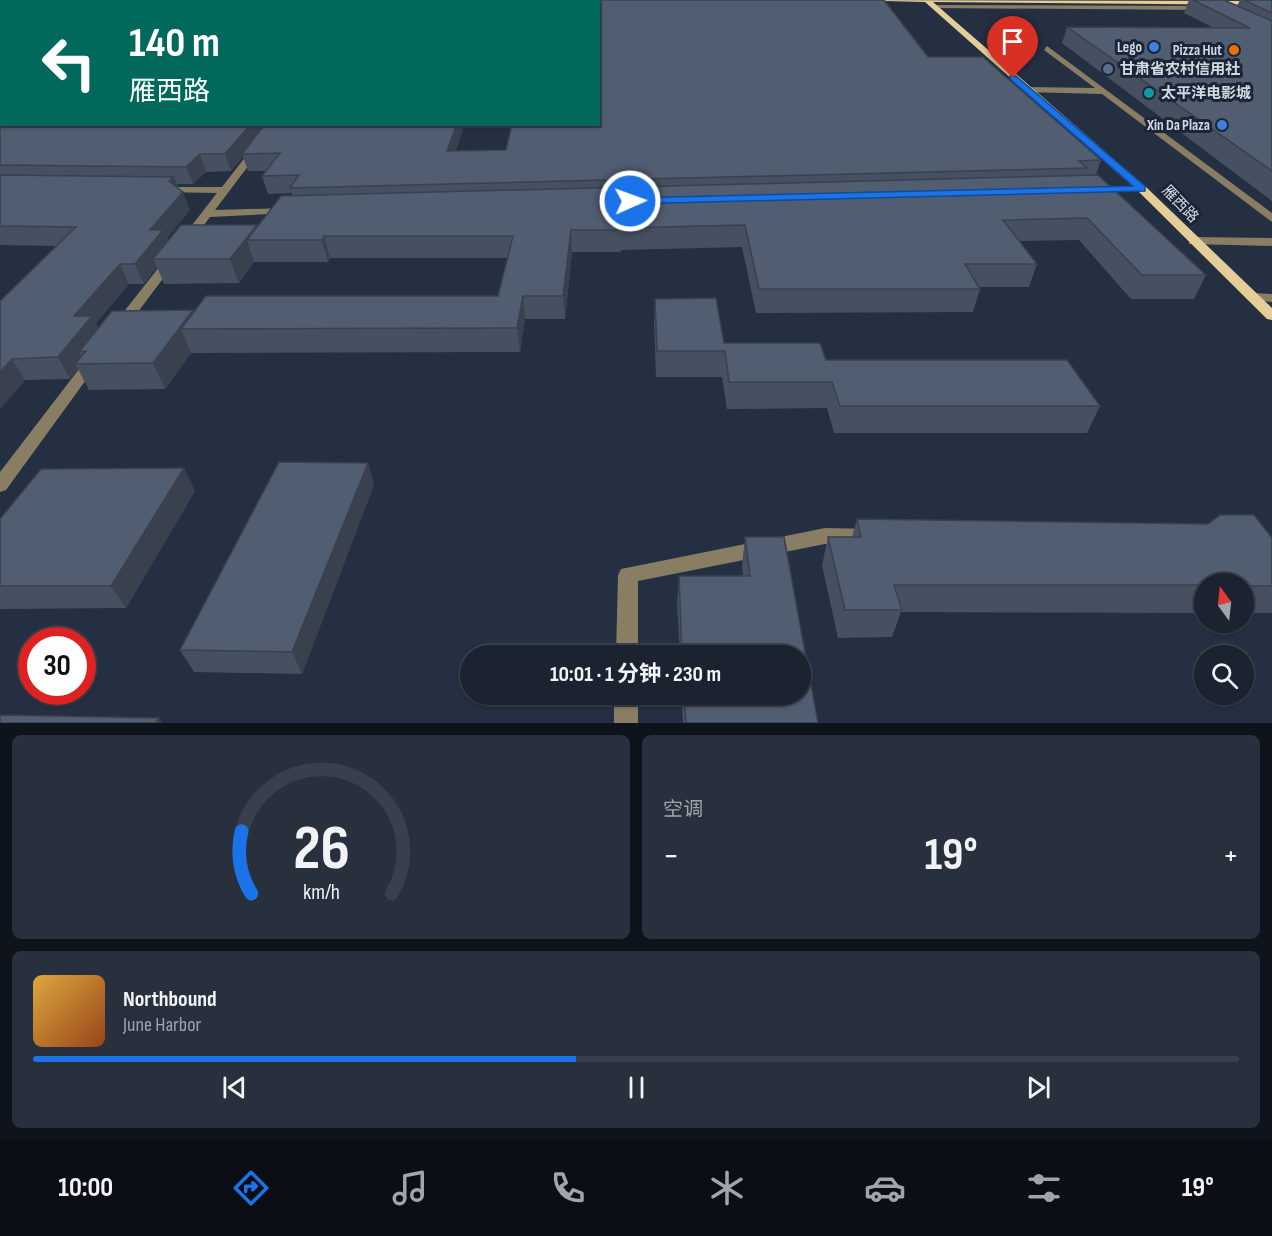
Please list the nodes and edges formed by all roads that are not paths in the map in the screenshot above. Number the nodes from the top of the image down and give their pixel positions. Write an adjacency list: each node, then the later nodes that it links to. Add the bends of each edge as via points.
1 (846, 0): 2 (main road)
2 (929, 3): 3 (main road); 5 (street); 11 (main road, 雁西路)
3 (1204, 3): 4 (main road); 6 (street)
4 (1272, 3)
5 (1101, 8): 6 (street); 8 (street)
6 (1214, 8): 7 (street); 9 (street)
7 (1272, 9)
8 (1109, 12)
9 (1224, 13)
10 (1047, 48): 12 (street)
11 (1027, 90): 12 (street); 15 (main road, 雁西路)
12 (1103, 91): 20 (street)
13 (275, 126): 16 (street)
14 (143, 189): 16 (street)
15 (1142, 189): 17 (street); 21 (main road, 雁西路)
16 (227, 190): 19 (street)
17 (1085, 190)
18 (303, 211): 19 (street)
19 (207, 214): 26 (street)
20 (1272, 219)
21 (1193, 241): 22 (street); 23 (main road, 雁西路)
22 (1272, 242)
23 (1253, 297): 24 (street); 25 (main road, 雁西路)
24 (1272, 298)
25 (1272, 316)
26 (0, 485)
27 (896, 537): 28 (street, via 825,536 628,574)
28 (627, 645)
29 (626, 705): 30 (street)
30 (626, 723)

